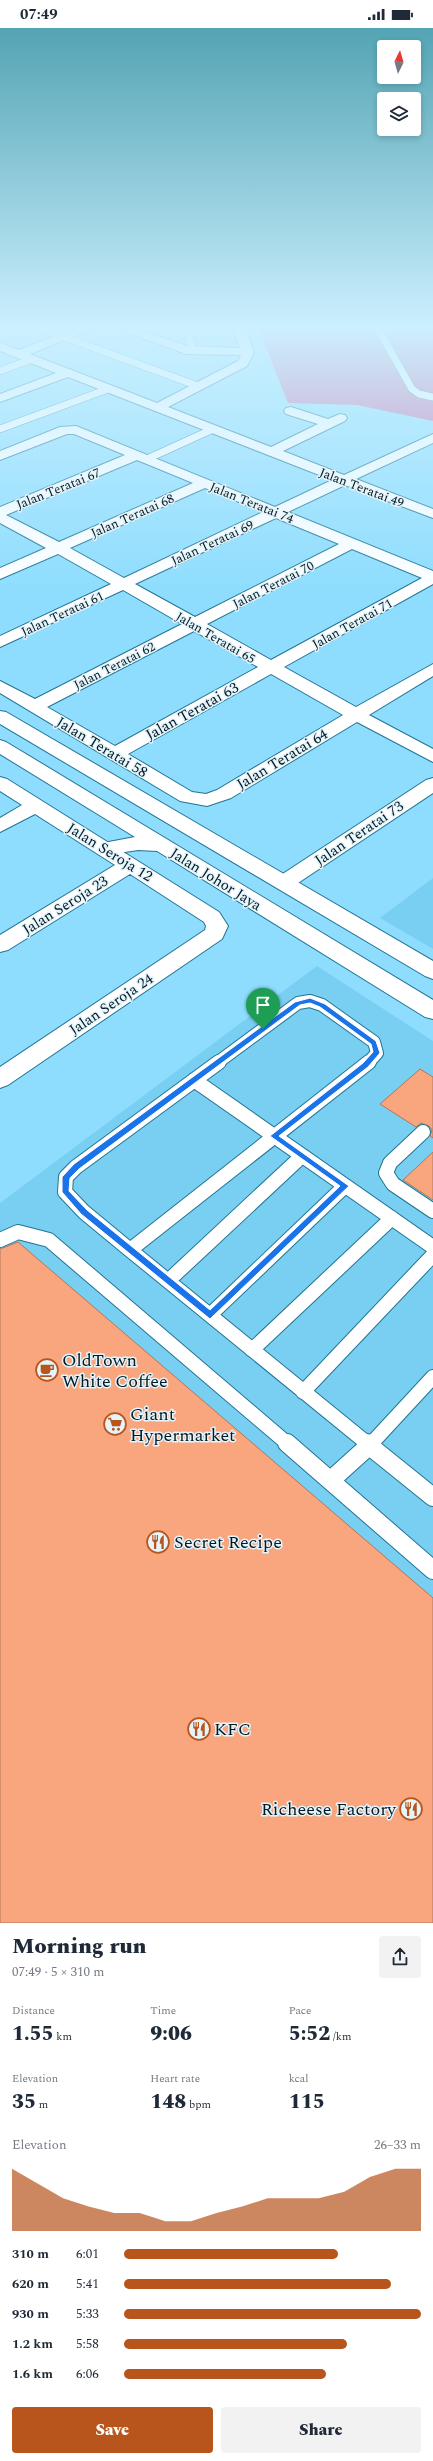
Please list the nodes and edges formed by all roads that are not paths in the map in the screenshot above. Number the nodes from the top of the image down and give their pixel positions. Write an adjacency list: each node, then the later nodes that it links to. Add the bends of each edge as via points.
1 (36, 415): 4 (lane)
2 (177, 415): 5 (street, Jalan Teratai 49)
3 (313, 415): 7 (street, via 335,420)
4 (0, 429)
5 (213, 429): 7 (street, Jalan Teratai 49); 9 (lane)
6 (433, 438): 10 (street, Jalan Teratai 69)
7 (271, 452): 10 (street, Jalan Teratai 49)
8 (0, 456): 9 (street, Jalan Teratai 74, via 70,429)
9 (142, 457): 11 (street, Jalan Teratai 74); 14 (street, Jalan Teratai 67)
10 (344, 480): 13 (street, Jalan Teratai 49); 15 (street, Jalan Teratai 69)
11 (205, 483): 15 (street, Jalan Teratai 74); 19 (street, Jalan Teratai 68)
12 (433, 500): 13 (street)
13 (417, 508): 16 (street, Jalan Teratai 49)
14 (0, 512)
15 (276, 512): 18 (street, Jalan Teratai 74); 22 (street, Jalan Teratai 69)
16 (433, 514)
17 (0, 517): 19 (street, Jalan Teratai 65)
18 (352, 544): 21 (street, Jalan Teratai 74); 23 (street, Jalan Teratai 70)
19 (60, 548): 20 (street, Jalan Teratai 68); 22 (street, Jalan Teratai 65)
20 (0, 574)
21 (433, 578): 25 (street, Jalan Teratai 71)
22 (124, 584): 23 (street, Jalan Teratai 65); 24 (street, Jalan Teratai 61)
23 (194, 624): 25 (street, Jalan Teratai 65); 28 (street, Jalan Teratai 62)
24 (0, 642)
25 (270, 668): 29 (street, Jalan Teratai 65); 32 (street, Jalan Teratai 63)
26 (433, 669): 29 (street, Jalan Teratai 64)
27 (0, 686): 28 (street, Jalan Teratai 58)
28 (35, 706): 32 (street, Jalan Teratai 58)
29 (355, 715): 33 (street, Jalan Teratai 65); 36 (street, Jalan Teratai 64, via 224,794)
30 (0, 716): 42 (street, Jalan Johor Jaya)
31 (0, 746): 39 (street, Jalan Johor Jaya)
32 (114, 754): 36 (street, Jalan Teratai 58, via 187,797)
33 (433, 756)
34 (0, 782): 37 (street, Jalan Seroja 12)
35 (433, 784): 42 (street, Jalan Teratai 73)
36 (207, 800)
37 (36, 806): 38 (street); 40 (street, Jalan Seroja 12)
38 (0, 826)
39 (163, 846): 40 (street, via 140,842); 46 (street, Jalan Johor Jaya)
40 (105, 849): 41 (street, Jalan Seroja 12)
41 (130, 865): 43 (street, Jalan Seroja 12, via 212,917); 44 (street, Jalan Seroja 23)
42 (285, 882): 45 (street, Jalan Johor Jaya)
43 (217, 926): 47 (street, Jalan Seroja 24, via 214,934)
44 (0, 945)
45 (433, 971)
46 (433, 1011)
47 (0, 1079)
48 (194, 1080): 50 (lane); 50 (lane, via 298,1003 310,1001 322,1005 374,1042 377,1053 366,1065); 57 (lane, via 76,1166 66,1177 65,1192 84,1212)
49 (423, 1132): 53 (lane, via 390,1163 386,1173 393,1184)
50 (274, 1136): 51 (lane); 57 (lane)
51 (302, 1156): 52 (lane); 59 (lane)
52 (345, 1186): 54 (lane); 60 (lane)
53 (433, 1211)
54 (392, 1218): 56 (lane); 61 (lane)
55 (0, 1240): 65 (lane, via 18,1232 49,1240)
56 (433, 1247)
57 (130, 1250): 59 (lane)
58 (433, 1255): 63 (lane)
59 (168, 1281): 60 (lane)
60 (210, 1315): 61 (lane)
61 (252, 1350): 63 (lane)
62 (433, 1377): 64 (lane)
63 (303, 1392): 64 (lane)
64 (369, 1446): 65 (lane); 66 (lane)
65 (331, 1480): 67 (lane)
66 (433, 1497)
67 (433, 1570)

